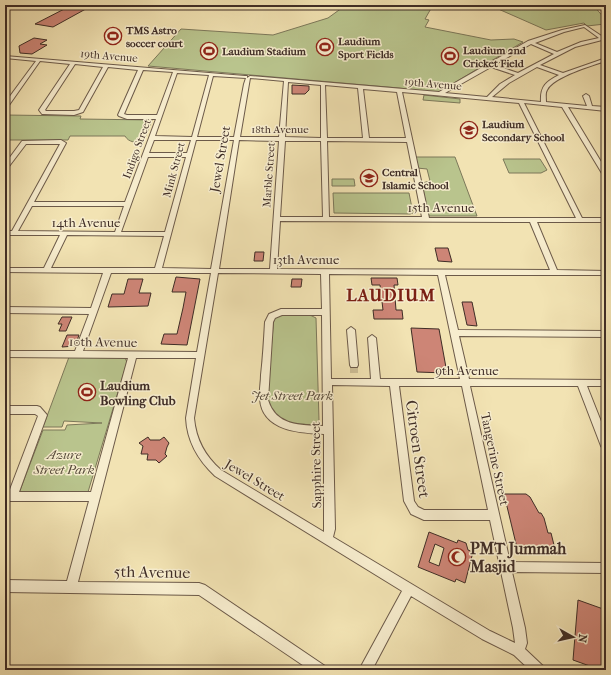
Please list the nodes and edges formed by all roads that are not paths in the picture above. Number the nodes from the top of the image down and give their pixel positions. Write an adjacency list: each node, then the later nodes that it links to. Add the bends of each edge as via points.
1 (604, 40): 2 (street, via 585,26); 3 (street, via 586,42)
2 (530, 42): 3 (street); 8 (street)
3 (556, 53): 9 (street)
4 (6, 58): 6 (street, 19th Avenue)
5 (606, 59): 15 (street)
6 (39, 61): 7 (street, 19th Avenue); 27 (street)
7 (73, 63): 10 (street, 19th Avenue); 10 (street, via 42,112 81,111)
8 (490, 65): 14 (street); 21 (street)
9 (536, 65): 14 (street); 15 (street)
10 (106, 66): 11 (street, 19th Avenue)
11 (140, 69): 12 (street, 19th Avenue); 30 (street, via 121,115)
12 (175, 72): 13 (street, 19th Avenue); 30 (street, Indigo Street)
13 (211, 75): 16 (street, 19th Avenue); 32 (street, Mink Street)
14 (519, 75): 23 (street, via 498,88)
15 (563, 75): 25 (street, via 545,88)
16 (247, 79): 17 (street, 19th Avenue); 34 (street, Jewel Street)
17 (286, 81): 18 (street, 19th Avenue); 33 (street, Marble Street)
18 (323, 84): 19 (street, 19th Avenue); 35 (street)
19 (360, 88): 20 (street, 19th Avenue); 36 (street)
20 (399, 91): 21 (street, 19th Avenue); 37 (street)
21 (440, 94): 23 (street, 19th Avenue)
22 (586, 96): 28 (street)
23 (488, 99): 24 (street, 19th Avenue)
24 (521, 102): 25 (street, 19th Avenue); 48 (street)
25 (544, 104): 26 (street, 19th Avenue)
26 (564, 105): 28 (street, 19th Avenue); 41 (street)
27 (5, 107)
28 (590, 107): 29 (street, 19th Avenue)
29 (606, 109)
30 (159, 117): 31 (street, Indigo Street)
31 (151, 138): 32 (street, 18th Avenue); 38 (street, Indigo Street)
32 (194, 138): 34 (street, 18th Avenue); 39 (street, Mink Street)
33 (282, 138): 34 (street, 18th Avenue); 35 (street, 18th Avenue); 44 (street, Marble Street)
34 (237, 139): 58 (street, Jewel Street)
35 (324, 139): 36 (street, 18th Avenue); 45 (street)
36 (366, 139): 37 (street, 18th Avenue)
37 (409, 140): 46 (street)
38 (145, 155): 39 (street); 43 (street, Indigo Street)
39 (189, 155): 54 (street, Mink Street)
40 (5, 168): 42 (street, via 23,143 63,142)
41 (606, 175)
42 (31, 204): 43 (street); 51 (street)
43 (128, 204): 53 (street, Indigo Street)
44 (276, 219): 45 (street, 15th Avenue); 60 (street, Marble Street)
45 (326, 219): 46 (street, 15th Avenue)
46 (426, 219): 47 (street, 15th Avenue)
47 (533, 220): 48 (street, 15th Avenue); 63 (street)
48 (580, 220): 49 (street, 15th Avenue)
49 (606, 220)
50 (5, 233): 51 (street, 14th Avenue)
51 (14, 234): 52 (street, 14th Avenue)
52 (64, 234): 53 (street, 14th Avenue); 56 (street)
53 (117, 234): 54 (street, 14th Avenue)
54 (167, 234): 59 (street, Mink Street)
55 (5, 270): 56 (street, 13th Avenue)
56 (46, 270): 57 (street, 13th Avenue)
57 (108, 270): 59 (street, 13th Avenue); 67 (street)
58 (214, 270): 59 (street, 13th Avenue); 60 (street, 13th Avenue); 76 (street, Jewel Street)
59 (158, 271)
60 (273, 271): 61 (street, 13th Avenue)
61 (325, 271): 62 (street, 13th Avenue); 68 (street, Sapphire Street)
62 (441, 272): 63 (street, 13th Avenue); 70 (street, Tangerine Street)
63 (554, 272): 64 (street, 13th Avenue)
64 (604, 272): 65 (street)
65 (606, 281)
66 (5, 310): 67 (street)
67 (94, 311): 74 (street)
68 (326, 312): 77 (street, Sapphire Street); 85 (street, via 277,312 272,316 269,322 264,400 270,415 286,426)
69 (351, 330): 78 (street)
70 (454, 333): 71 (street); 81 (street, Tangerine Street)
71 (606, 334)
72 (372, 338): 79 (street)
73 (5, 354): 74 (street, 10th Avenue)
74 (78, 354): 75 (street, 10th Avenue)
75 (133, 355): 76 (street, 10th Avenue); 88 (street)
76 (200, 355): 90 (street, Jewel Street, via 190,425 201,454 218,473)
77 (328, 382): 78 (street, 9th Avenue); 85 (street, Sapphire Street)
78 (355, 382): 79 (street, 9th Avenue)
79 (376, 382): 80 (street, 9th Avenue)
80 (394, 382): 81 (street, 9th Avenue); 89 (street, Citroen Street, via 409,501 413,509 424,514)
81 (465, 383): 82 (street, 9th Avenue); 89 (street, Tangerine Street)
82 (581, 383): 83 (street, 9th Avenue); 86 (street)
83 (606, 384)
84 (5, 410): 87 (street, via 37,410 43,415)
85 (328, 430): 90 (street, Sapphire Street, via 330,529)
86 (606, 446)
87 (9, 496): 88 (street)
88 (95, 496): 94 (street)
89 (494, 515): 91 (street, Tangerine Street)
90 (326, 538): 95 (street, Jewel Street)
91 (506, 567): 92 (street); 96 (street, Tangerine Street, via 521,638)
92 (606, 568)
93 (5, 586): 94 (street, 5th Avenue)
94 (71, 586): 97 (street, 5th Avenue, via 200,589)
95 (409, 589): 96 (street, Jewel Street); 98 (street)
96 (518, 651): 99 (street, Jewel Street)
97 (321, 670)
98 (365, 670)
99 (539, 670)

